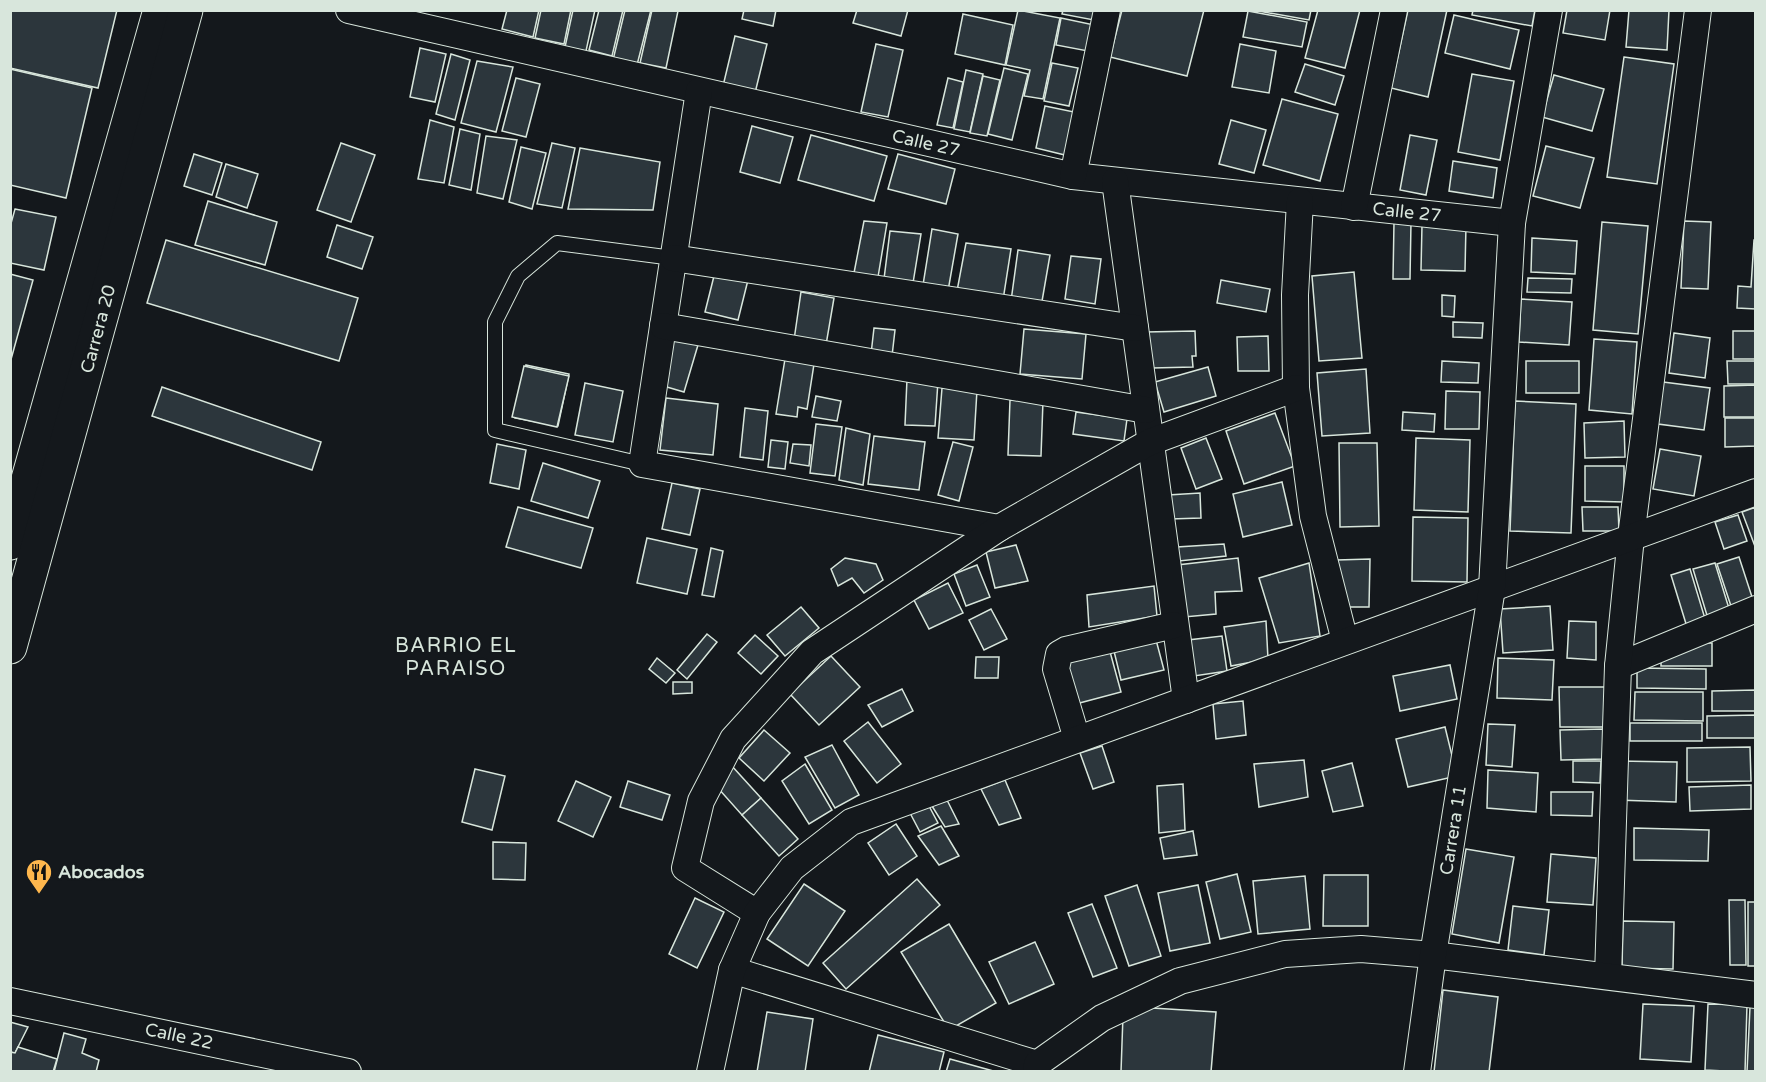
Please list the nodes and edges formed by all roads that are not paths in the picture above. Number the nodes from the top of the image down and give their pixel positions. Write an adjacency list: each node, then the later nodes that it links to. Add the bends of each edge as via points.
1 (160, 10): 24 (main road, Carrera 20)
2 (186, 10): 29 (main road, Carrera 20)
3 (349, 10): 8 (street, Calle 27)
4 (1107, 10): 9 (street)
5 (1394, 10): 12 (street)
6 (1549, 10): 13 (street, Carrera 11)
7 (1698, 10): 23 (street)
8 (699, 91): 9 (street, Calle 27); 14 (street)
9 (1073, 176): 10 (street, Calle 27)
10 (1115, 181): 11 (street, Calle 27); 16 (street)
11 (1300, 201): 12 (street, Calle 27); 17 (street, via 1294,294)
12 (1354, 207): 13 (street, Calle 27)
13 (1512, 224): 25 (street, Carrera 11)
14 (674, 258): 15 (street); 16 (street); 20 (lane, via 557,243 518,276 495,322 495,429)
15 (663, 326): 18 (street); 20 (street)
16 (1135, 328): 18 (street)
17 (1296, 388): 19 (street); 28 (street, via 1313,516)
18 (1146, 410): 19 (street)
19 (1150, 442): 22 (street); 27 (street)
20 (642, 464): 22 (street)
21 (1755, 492): 23 (street)
22 (999, 528): 33 (street, via 812,652 733,739 701,801 685,868)
23 (1631, 537): 25 (street); 30 (street)
24 (10, 543)
25 (1492, 588): 28 (street); 34 (street, Carrera 11)
26 (1755, 609): 30 (street)
27 (1174, 626): 31 (street); 32 (street, via 1059,654 1056,669)
28 (1345, 641): 31 (street)
29 (10, 647)
30 (1618, 666): 36 (street)
31 (1186, 700): 32 (street)
32 (1077, 739): 33 (street, via 851,822 792,868)
33 (757, 913): 35 (street)
34 (1433, 955): 36 (street); 39 (street, via 1361,949 1285,954 1180,981 1102,1018); 42 (street, Carrera 11)
35 (732, 970): 39 (street); 41 (street)
36 (1608, 976): 37 (street)
37 (1755, 995)
38 (10, 1001): 40 (street, Calle 22)
39 (1036, 1068)
40 (348, 1071)
41 (710, 1071)
42 (1418, 1071)

